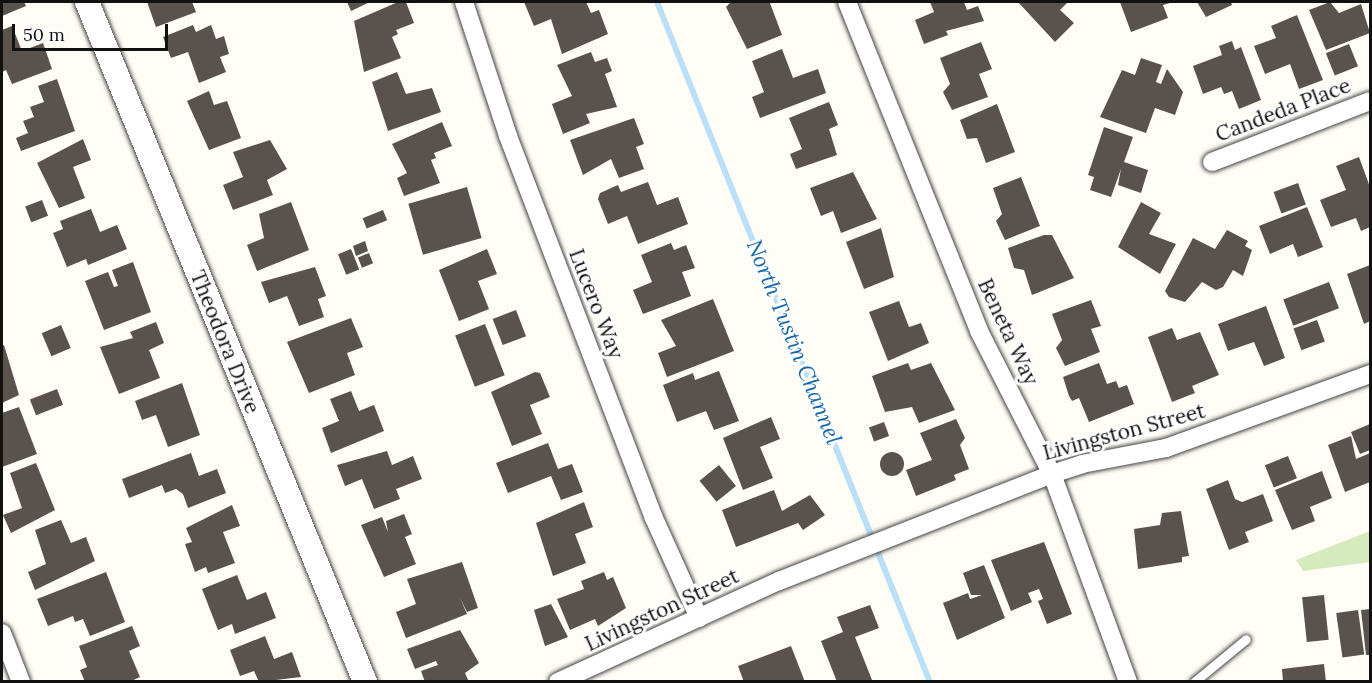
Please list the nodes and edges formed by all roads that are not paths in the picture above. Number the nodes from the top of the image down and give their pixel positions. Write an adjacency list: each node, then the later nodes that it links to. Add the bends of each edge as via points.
1 (87, 2): 12 (street, Theodora Drive)
2 (464, 2): 8 (street, Lucero Way, via 508,136 653,516)
3 (847, 2): 7 (street, Beneta Way, via 979,331)
4 (1371, 101): 5 (street, Candeda Place)
5 (1212, 162)
6 (1371, 374): 7 (street, Livingston Street, via 1166,448 1082,464)
7 (1052, 474): 8 (street, Livingston Street); 14 (street, Beneta Way)
8 (699, 618): 13 (street, Livingston Street)
9 (2, 633): 11 (street)
10 (1246, 639): 15 (lane)
11 (21, 681)
12 (365, 681)
13 (558, 681)
14 (1128, 681)
15 (1194, 681)

